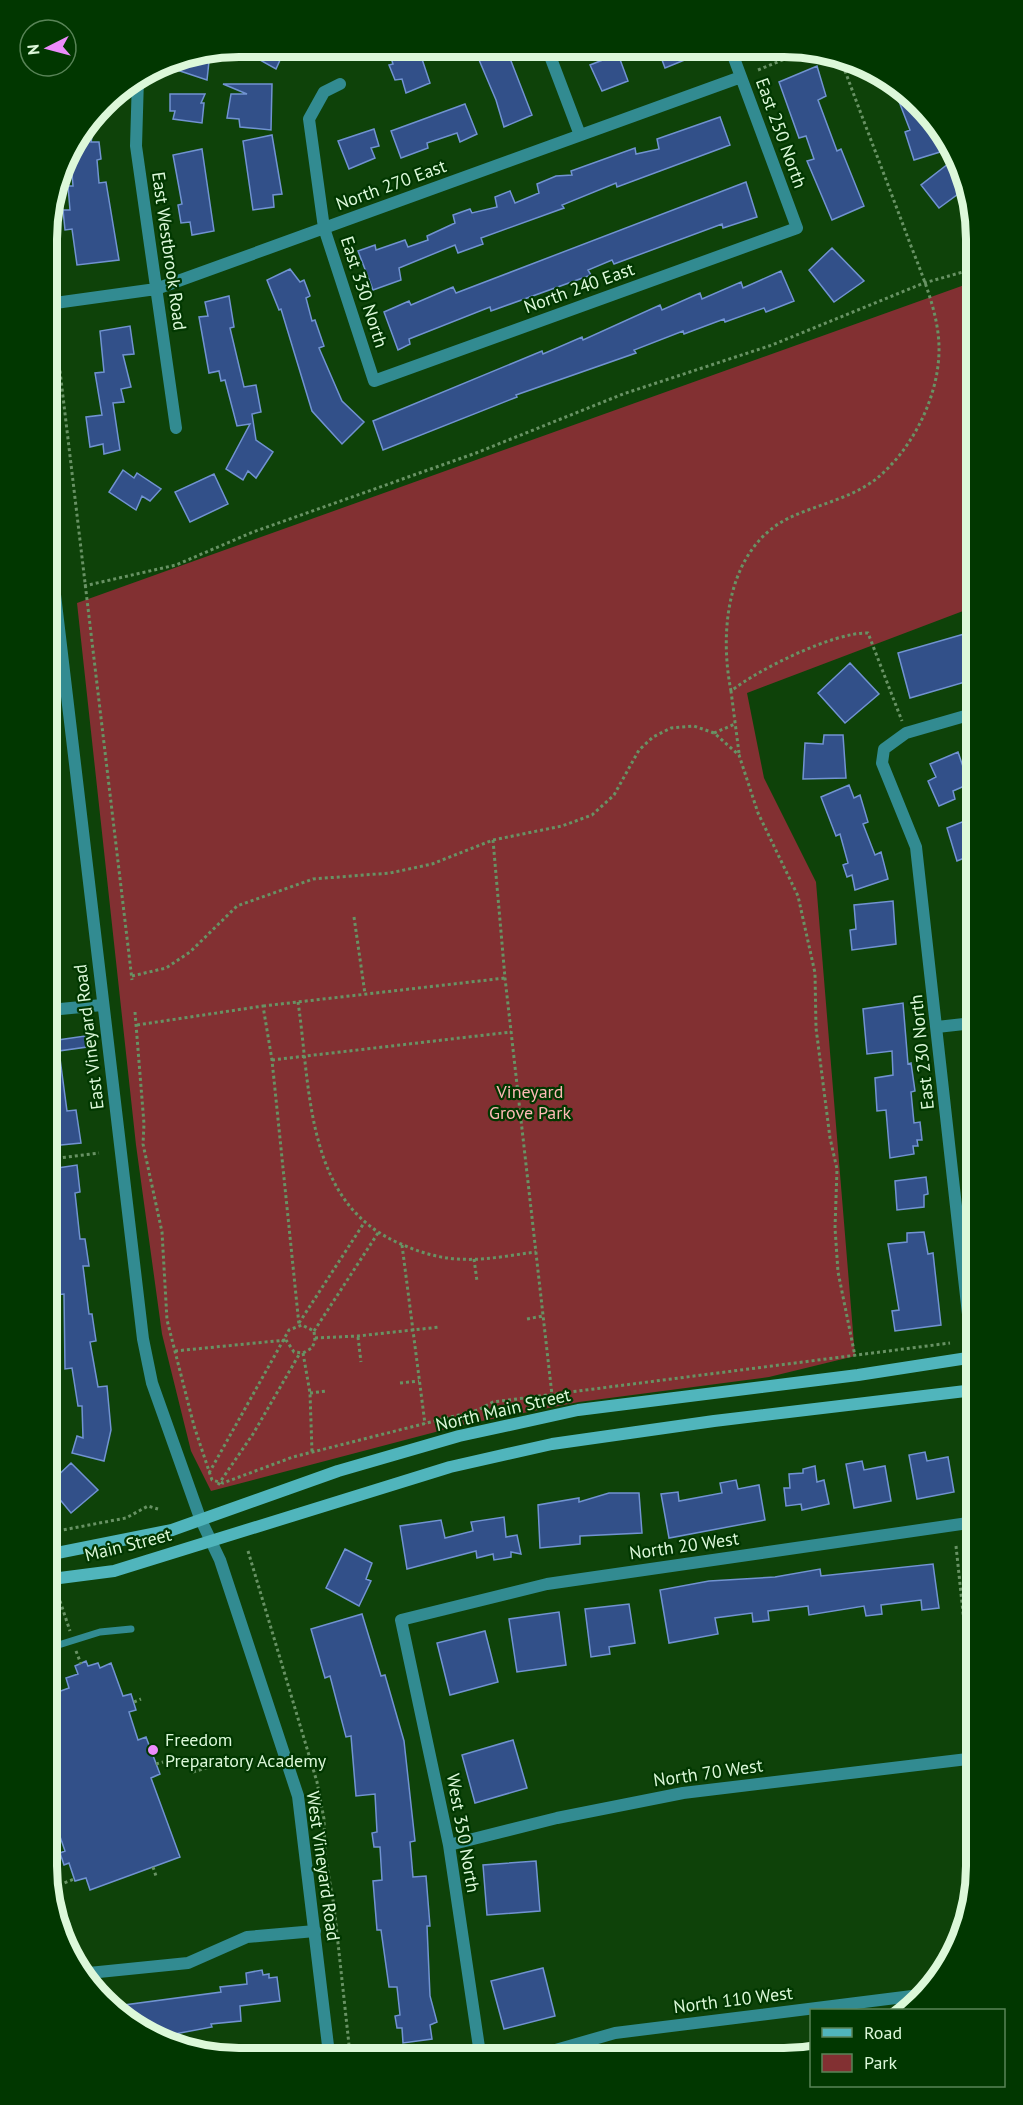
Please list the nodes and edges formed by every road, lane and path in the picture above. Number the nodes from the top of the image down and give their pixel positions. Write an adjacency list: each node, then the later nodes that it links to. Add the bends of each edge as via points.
1 (550, 57): 9 (street)
2 (734, 57): 6 (street, East 250 North)
3 (790, 57): 5 (path)
4 (844, 67): 13 (path)
5 (758, 70)
6 (741, 77): 9 (street, North 270 East); 11 (street, East 250 North)
7 (340, 84): 10 (street, East 330 North, via 324,92 309,119)
8 (138, 88): 14 (street, East Westbrook Road, via 136,146)
9 (580, 135): 10 (street, North 270 East)
10 (324, 228): 14 (street, North 270 East); 17 (street, East 330 North)
11 (797, 228): 17 (street, North 240 East)
12 (966, 271): 13 (path)
13 (924, 283): 19 (path, via 772,345 623,394 476,453 253,532 176,565); 21 (path, via 938,328 939,354 927,410 909,440 876,479 771,528 753,548 735,582 731,600 727,657)
14 (156, 289): 15 (street, North 270 East); 18 (street, East Westbrook Road)
15 (57, 303)
16 (57, 347): 19 (path)
17 (374, 381)
18 (176, 428)
19 (84, 586): 27 (path, via 132,978 166,968 190,952 237,906 313,879 390,873 432,864)
20 (57, 614): 32 (street, East Vineyard Road)
21 (731, 691): 22 (path, via 750,676 801,653 856,633 868,633); 24 (path)
22 (899, 710)
23 (966, 716): 38 (street, East 230 North, via 906,733 884,749 882,763 916,847)
24 (735, 724): 25 (path); 26 (path)
25 (714, 733): 26 (path); 27 (path, via 694,726 671,728 653,736 639,750 614,795 592,815 562,826)
26 (739, 755): 64 (path, via 758,813 798,896 815,973 816,1028 837,1169 838,1272)
27 (493, 840): 29 (path)
28 (354, 917): 30 (path)
29 (505, 978): 30 (path); 39 (path)
30 (365, 994): 31 (path)
31 (298, 1002): 33 (path); 40 (path)
32 (102, 1005): 34 (street); 77 (street, East Vineyard Road, via 143,1339 152,1383)
33 (263, 1006): 37 (path); 41 (path)
34 (57, 1009)
35 (135, 1012): 37 (path)
36 (966, 1024): 38 (street)
37 (137, 1025): 62 (path, via 143,1144 162,1232 167,1320)
38 (937, 1027): 47 (street, East 230 North)
39 (511, 1032): 40 (path); 49 (path)
40 (306, 1054): 41 (path); 44 (path, via 322,1158 342,1198)
41 (272, 1060): 55 (path)
42 (99, 1153): 43 (path)
43 (57, 1158)
44 (364, 1222): 45 (path); 55 (path)
45 (378, 1233): 48 (path); 58 (path)
46 (966, 1233): 47 (street)
47 (960, 1234): 52 (street, East 230 North)
48 (402, 1245): 50 (path, via 442,1257); 57 (path)
49 (536, 1252): 50 (path); 53 (path)
50 (474, 1259): 51 (path)
51 (477, 1281)
52 (966, 1288)
53 (543, 1316): 54 (path); 72 (path)
54 (527, 1318)
55 (298, 1325): 58 (path); 61 (path, via 290,1330)
56 (440, 1327): 57 (path)
57 (414, 1330): 59 (path); 67 (path)
58 (314, 1331): 60 (path)
59 (358, 1336): 60 (path); 65 (path)
60 (315, 1338): 63 (path, via 312,1348)
61 (286, 1340): 62 (path); 63 (path, via 291,1349); 75 (path)
62 (175, 1351): 75 (path)
63 (301, 1353): 71 (path); 75 (path, via 220,1483)
64 (855, 1356)
65 (361, 1362)
66 (966, 1362): 77 (main road, North Main Street, via 578,1410 459,1436 338,1471)
67 (420, 1381): 68 (path); 73 (path)
68 (400, 1383)
69 (327, 1391): 71 (path)
70 (966, 1391): 80 (main road, via 552,1444 450,1467)
71 (310, 1393): 74 (path)
72 (552, 1395)
73 (425, 1424)
74 (312, 1452)
75 (208, 1474)
76 (158, 1509): 79 (path, via 148,1506 126,1518)
77 (200, 1518): 80 (street, West Vineyard Road); 82 (main road, North Main Street, via 171,1530)
78 (966, 1523): 85 (street, North 20 West, via 546,1584)
79 (57, 1531)
80 (210, 1541): 83 (main road, Main Street, via 114,1571); 104 (street, West Vineyard Road, via 220,1560 298,1796)
81 (956, 1546): 88 (path)
82 (57, 1553)
83 (57, 1578)
84 (60, 1601): 87 (path)
85 (401, 1620): 99 (street, West 350 North)
86 (131, 1629): 89 (lane, via 100,1632)
87 (71, 1632)
88 (966, 1641)
89 (57, 1645)
90 (76, 1650): 91 (path)
91 (81, 1664)
92 (141, 1699): 93 (path)
93 (134, 1702)
94 (966, 1759): 99 (street, North 70 West, via 682,1792)
95 (163, 1762): 97 (path)
96 (222, 1763): 98 (path)
97 (156, 1764)
98 (193, 1772)
99 (449, 1845): 108 (street, West 350 North)
100 (153, 1867): 101 (path)
101 (156, 1876)
102 (74, 1879): 103 (path)
103 (59, 1885)
104 (315, 1931): 105 (street, via 247,1937 188,1963); 107 (street, West Vineyard Road)
105 (92, 1973)
106 (911, 1996): 109 (street, North 110 West, via 615,2032)
107 (328, 2048)
108 (479, 2048)
109 (561, 2048)

